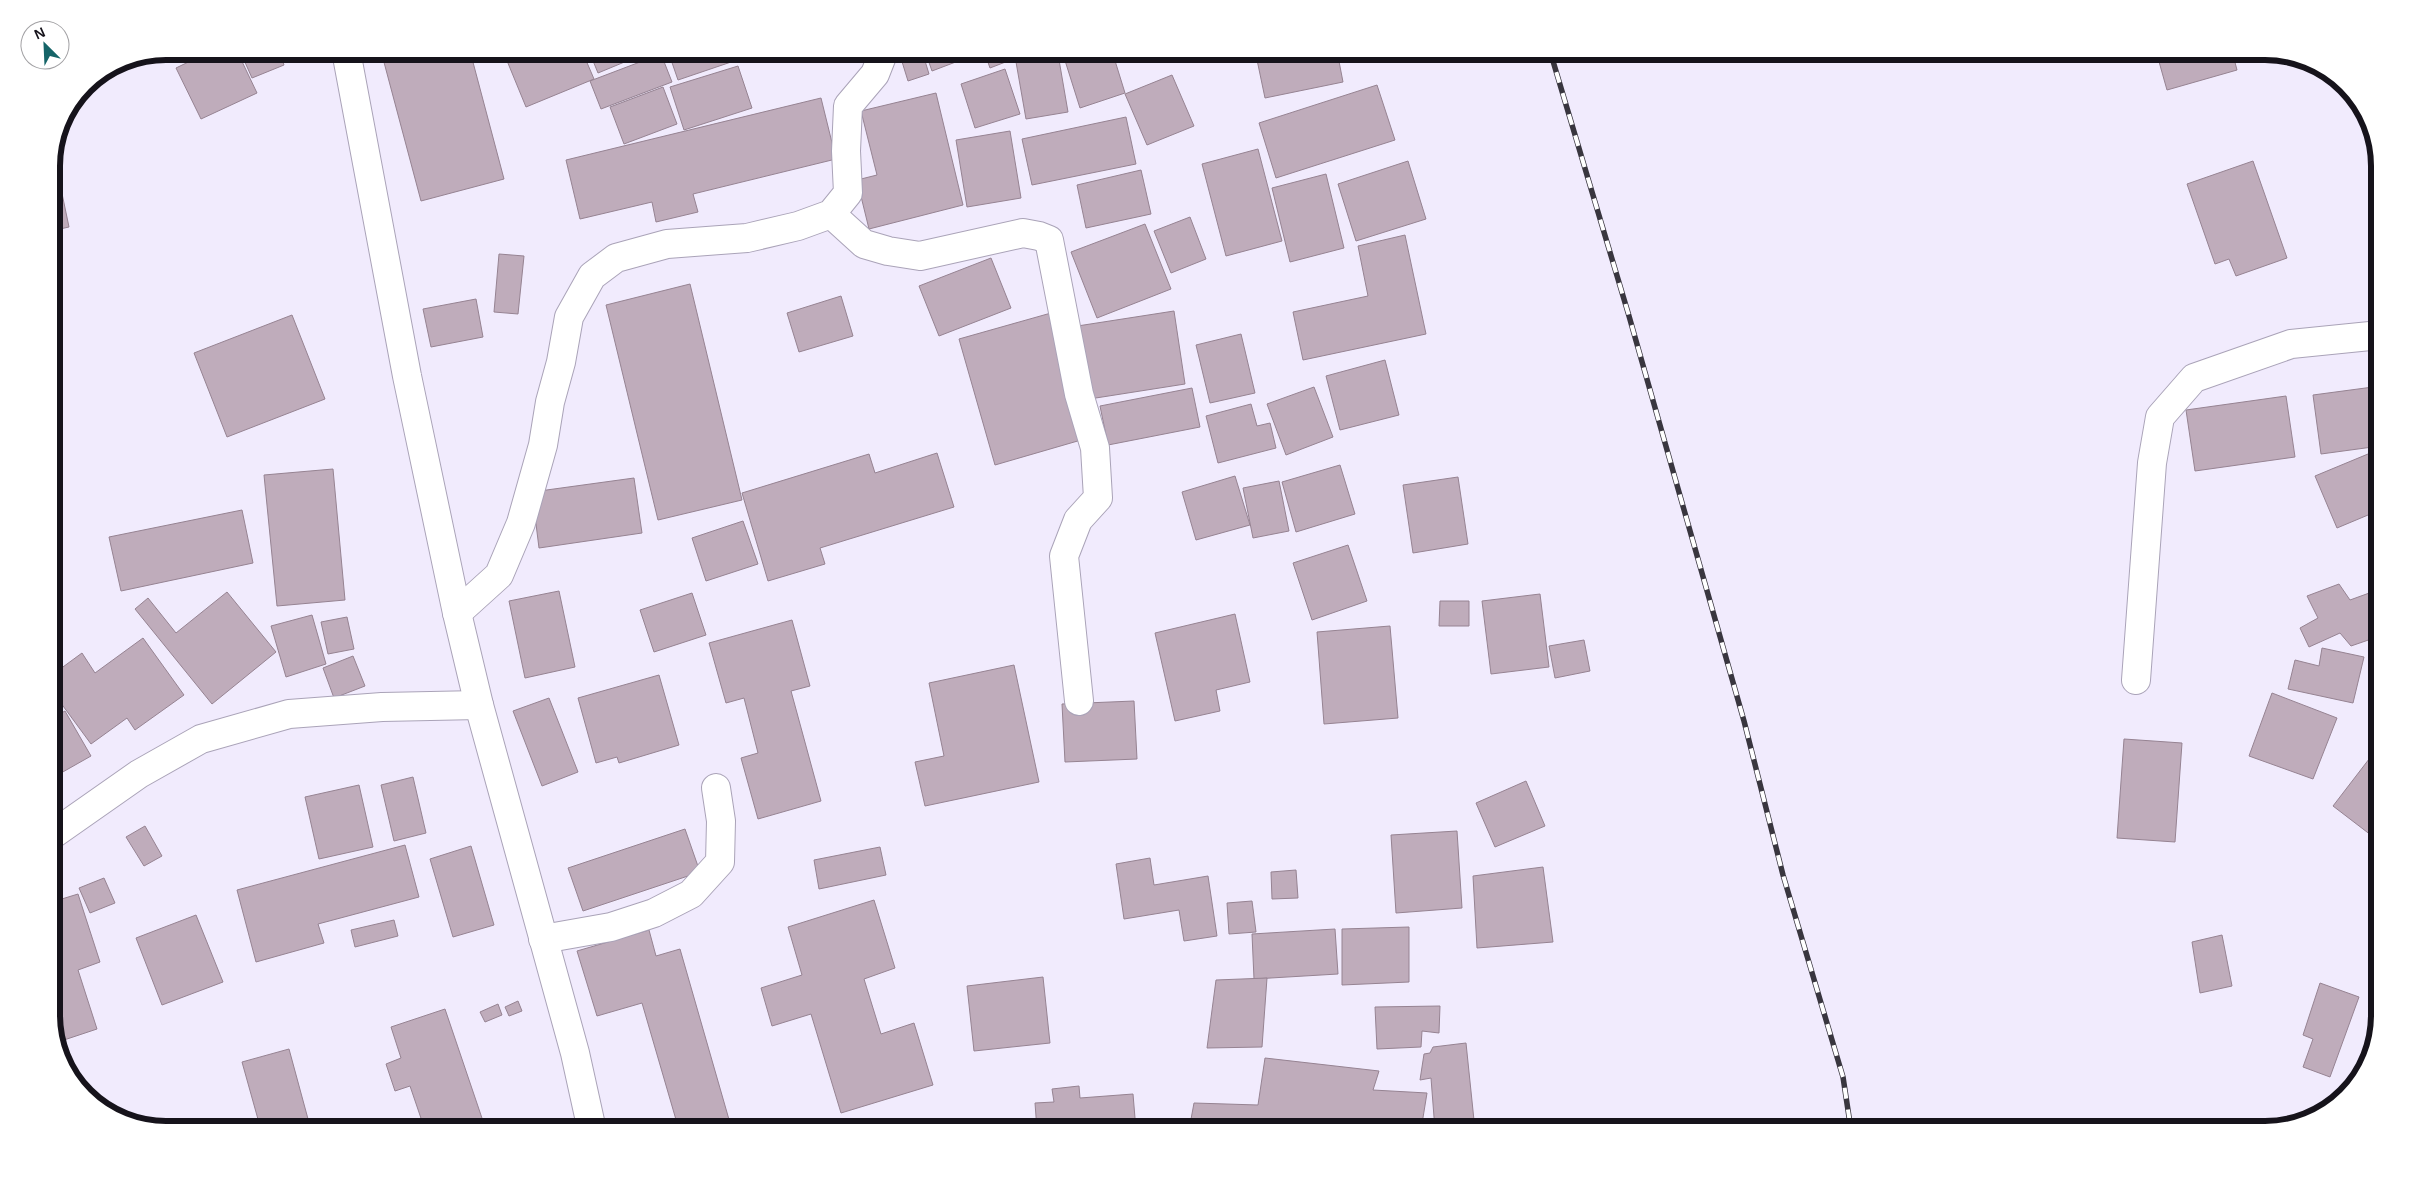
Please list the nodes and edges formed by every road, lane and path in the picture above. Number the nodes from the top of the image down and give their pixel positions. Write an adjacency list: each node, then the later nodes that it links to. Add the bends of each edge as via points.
1 (348, 60): 5 (street, via 407,376)
2 (880, 60): 3 (street, via 875,74 848,106 848,192)
3 (831, 214): 5 (street, via 747,238 667,244 616,258 592,276 569,318 543,445 521,522 499,575); 7 (street, via 864,244 920,256 1023,233 1049,240 1079,394 1095,448 1098,498 1078,520 1064,556)
4 (2371, 336): 6 (street, via 2291,344 2194,378 2160,417 2152,463)
5 (457, 613): 8 (street)
6 (2136, 680)
7 (1079, 701)
8 (479, 705): 10 (street, via 382,706 289,714 200,739 139,774); 11 (street)
9 (716, 788): 11 (street, via 721,821 720,862 690,894 654,913 611,927)
10 (60, 829)
11 (543, 939): 12 (street)
12 (590, 1121)

